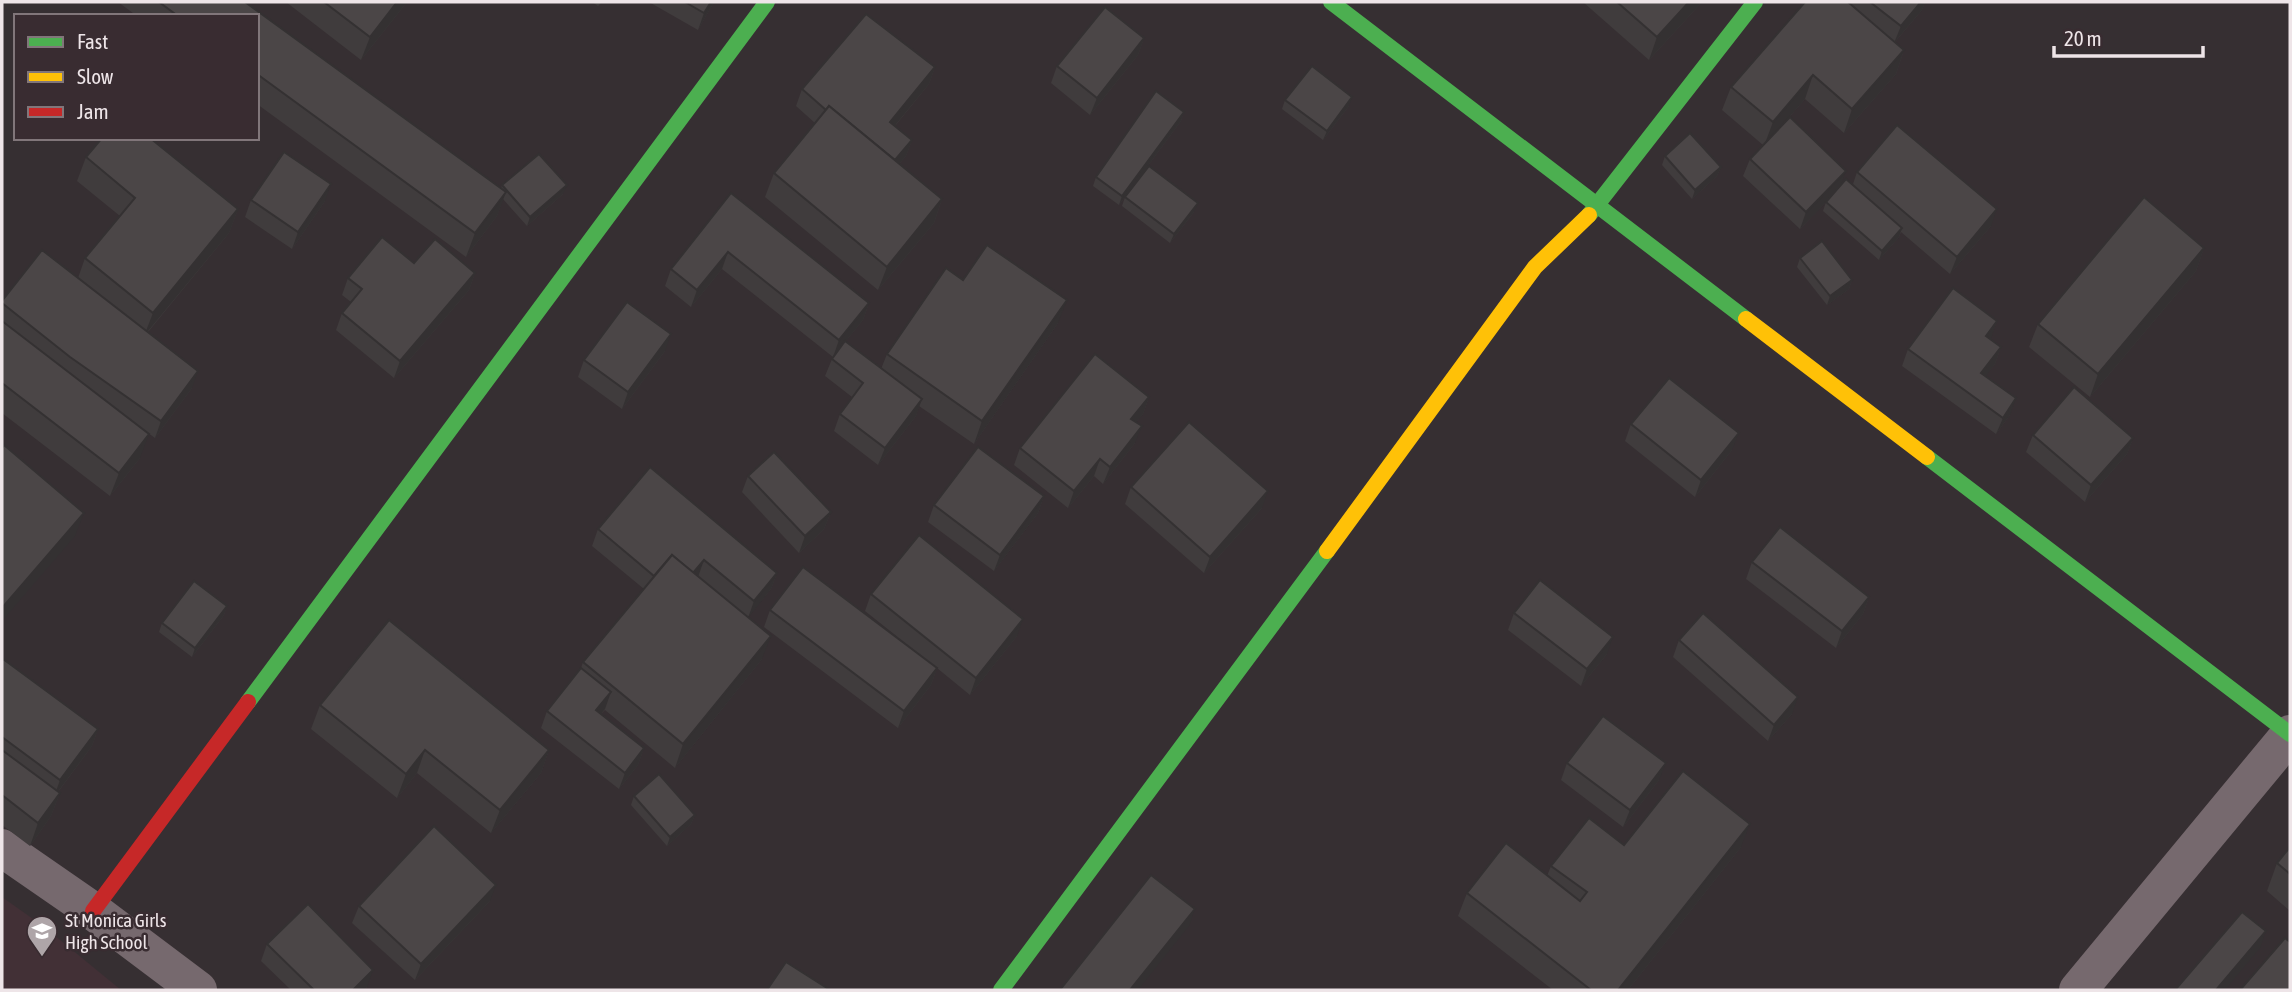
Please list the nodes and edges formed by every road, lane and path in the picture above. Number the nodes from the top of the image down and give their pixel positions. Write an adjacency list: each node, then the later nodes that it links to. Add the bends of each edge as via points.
1 (767, 2): 7 (street)
2 (1331, 2): 4 (street)
3 (1755, 2): 4 (street)
4 (1597, 207): 5 (street); 9 (street, via 1535,267)
5 (2290, 734): 10 (street)
6 (2, 848): 7 (street)
7 (93, 911): 8 (street)
8 (198, 990)
9 (1001, 990)
10 (2078, 990)

